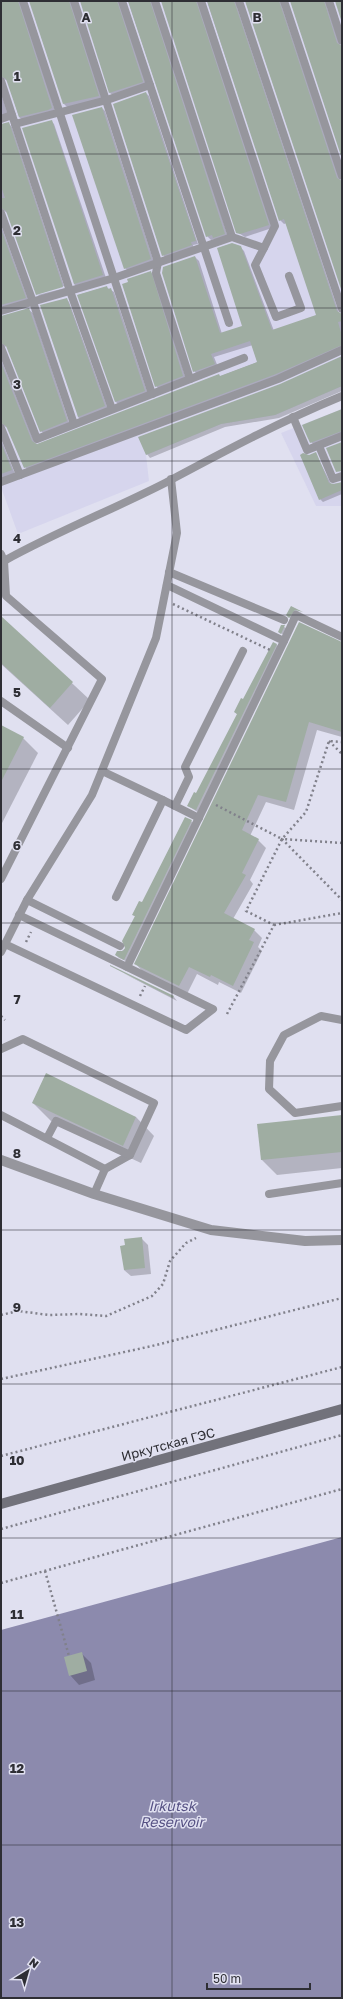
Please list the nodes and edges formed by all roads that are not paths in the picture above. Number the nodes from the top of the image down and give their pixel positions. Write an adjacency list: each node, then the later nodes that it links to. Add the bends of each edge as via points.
1 (23, 1): 13 (lane)
2 (74, 1): 12 (lane)
3 (122, 1): 11 (lane)
4 (155, 1): 19 (lane)
5 (201, 1): 21 (lane, via 275,226)
6 (239, 1): 27 (lane)
7 (284, 1): 17 (lane)
8 (329, 1): 9 (lane)
9 (342, 41)
10 (1, 80): 14 (lane)
11 (150, 85): 12 (lane); 20 (lane)
12 (107, 100): 13 (lane); 22 (lane)
13 (61, 112): 16 (lane); 24 (lane)
14 (12, 116): 15 (lane); 16 (lane)
15 (1, 119)
16 (15, 124): 25 (lane)
17 (342, 176)
18 (1, 213): 26 (lane)
19 (232, 236): 20 (lane); 21 (lane)
20 (204, 245): 22 (lane); 29 (lane)
21 (264, 248): 23 (lane, via 255,265 276,318 301,308)
22 (158, 262): 24 (lane); 33 (lane, via 156,273)
23 (289, 276)
24 (114, 278): 25 (lane); 34 (lane)
25 (70, 291): 26 (lane); 36 (lane)
26 (33, 302): 28 (lane); 38 (lane)
27 (342, 309)
28 (1, 311)
29 (229, 323)
30 (1, 348): 38 (lane, via 37,439)
31 (342, 350): 42 (lane, via 278,379)
32 (244, 358): 33 (lane)
33 (190, 379): 34 (lane)
34 (152, 394): 36 (lane)
35 (342, 396): 37 (lane)
36 (112, 409): 38 (lane)
37 (293, 417): 41 (lane, via 307,450); 44 (lane)
38 (74, 424)
39 (1, 428): 42 (lane)
40 (342, 436): 41 (lane)
41 (319, 446): 43 (lane, via 333,479)
42 (20, 475): 45 (lane)
43 (342, 476)
44 (171, 479): 46 (lane); 47 (lane, via 177,533)
45 (1, 482)
46 (2, 559): 54 (lane, via 6,596 102,679)
47 (169, 572): 48 (lane); 49 (lane)
48 (167, 585): 51 (lane); 55 (lane, via 156,638)
49 (284, 620)
50 (342, 637): 51 (lane, via 296,615)
51 (284, 641): 58 (lane)
52 (243, 650): 57 (lane, via 185,767 189,777)
53 (2, 702): 54 (lane)
54 (68, 748): 59 (lane)
55 (102, 771): 56 (lane); 61 (lane, via 92,795)
56 (162, 800): 57 (lane); 60 (lane)
57 (175, 806): 58 (lane)
58 (198, 818): 66 (lane)
59 (1, 879)
60 (116, 897)
61 (27, 900): 62 (lane); 64 (lane)
62 (19, 915): 63 (lane); 66 (lane)
63 (5, 944): 65 (lane); 66 (lane, via 186,1030 213,1009)
64 (120, 946)
65 (1, 952)
66 (126, 967)
67 (342, 1020): 69 (lane, via 321,1016 284,1035 270,1061 269,1089 295,1113)
68 (1, 1049): 72 (lane, via 23,1039 154,1103)
69 (342, 1106)
70 (1, 1115): 71 (lane)
71 (47, 1138): 72 (lane, via 56,1121); 74 (lane)
72 (130, 1155): 74 (lane)
73 (1, 1160): 76 (street)
74 (105, 1169): 76 (lane)
75 (342, 1183): 77 (lane)
76 (94, 1194): 78 (street, via 210,1230 305,1241)
77 (269, 1194)
78 (342, 1240)
79 (342, 1409): 80 (main road, Иркутская ГЭС)
80 (1, 1504)

